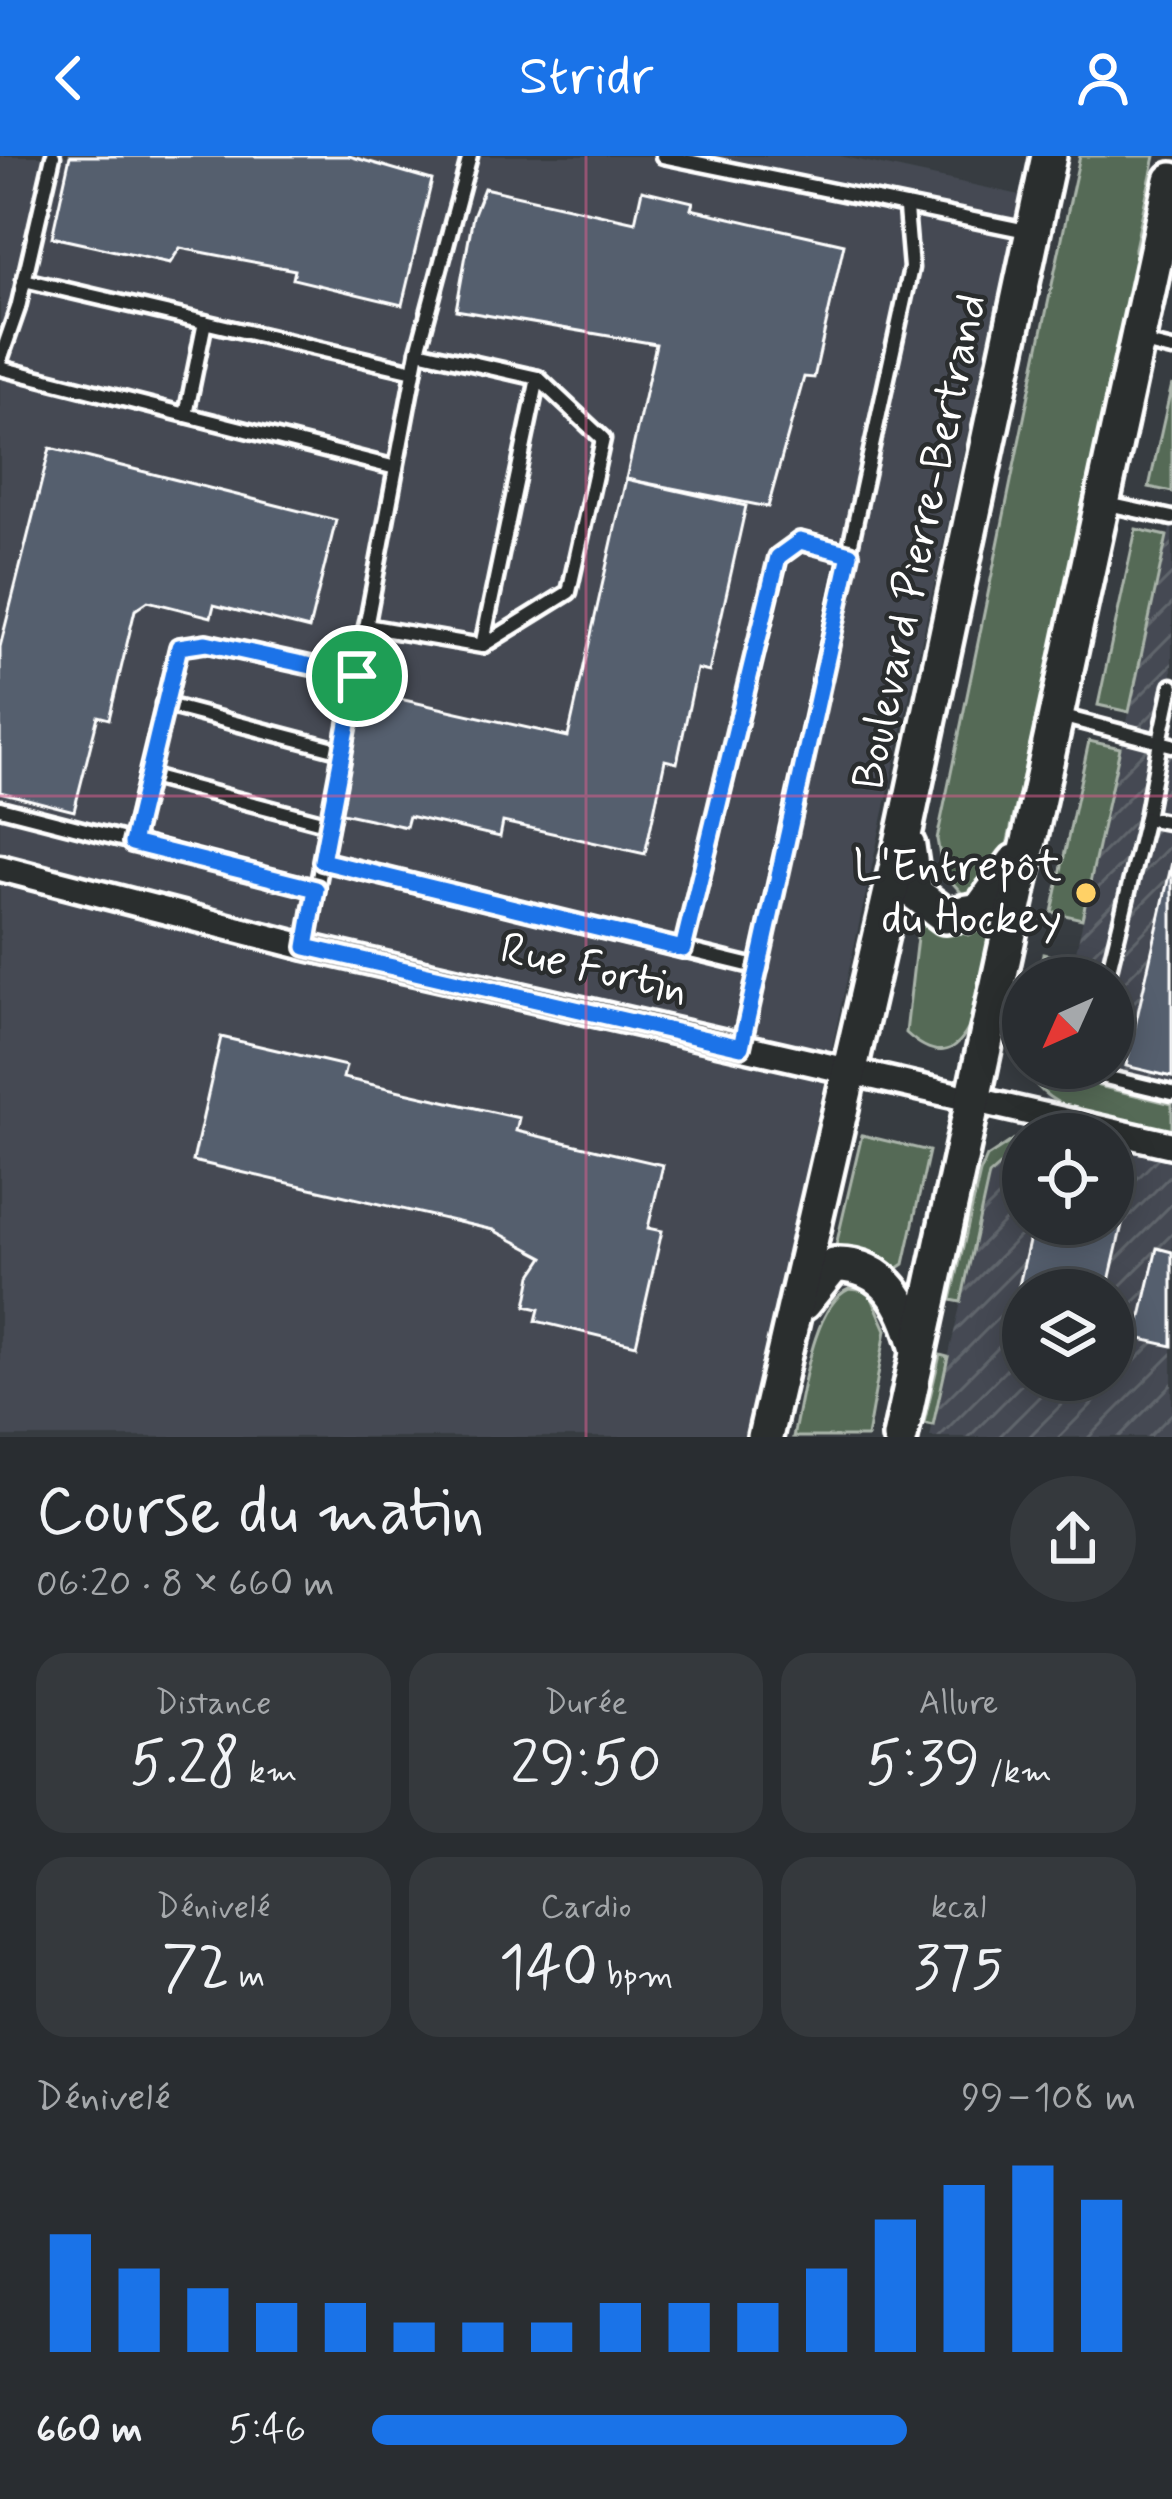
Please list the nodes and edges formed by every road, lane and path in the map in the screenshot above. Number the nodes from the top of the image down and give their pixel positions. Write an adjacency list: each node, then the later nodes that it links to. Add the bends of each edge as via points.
1 (53, 156): 8 (lane)
2 (470, 156): 12 (lane)
3 (663, 156): 6 (lane)
4 (1049, 156): 7 (main road, Boulevard Pierre-Bertrand)
5 (1172, 180): 10 (main road)
6 (906, 208): 7 (lane); 20 (lane, via 911,268)
7 (1033, 232): 34 (main road, Boulevard Pierre-Bertrand)
8 (25, 280): 9 (lane); 13 (lane)
9 (205, 322): 14 (lane); 16 (lane)
10 (1138, 342): 11 (lane); 18 (main road)
11 (1172, 350)
12 (418, 351): 14 (lane); 15 (lane)
13 (0, 364): 16 (lane)
14 (414, 371): 17 (lane)
15 (538, 379): 22 (lane); 22 (lane, via 603,439 569,592)
16 (186, 415): 17 (lane)
17 (395, 468): 21 (lane)
18 (1102, 503): 19 (lane); 26 (main road)
19 (1172, 518)
20 (850, 554): 41 (lane, via 800,541 778,557); 43 (lane)
21 (366, 626): 22 (lane); 23 (lane)
22 (482, 646)
23 (357, 676): 25 (lane, via 206,643 179,647); 28 (lane)
24 (1172, 686): 27 (lane)
25 (164, 704): 28 (lane); 29 (lane)
26 (1054, 715): 27 (lane); 36 (main road)
27 (1166, 744): 31 (lane)
28 (342, 751): 33 (lane)
29 (147, 776): 33 (lane); 35 (lane)
30 (0, 808): 35 (lane)
31 (1146, 818): 32 (lane); 42 (lane)
32 (1172, 823)
33 (329, 824): 37 (lane)
34 (906, 826): 36 (main road, via 915,893 945,916 980,910); 45 (main road, Boulevard Pierre-Bertrand)
35 (132, 843): 39 (lane)
36 (1024, 848): 48 (main road)
37 (322, 861): 39 (lane); 41 (lane)
38 (0, 868): 40 (street, Rue Fortin)
39 (316, 889): 40 (lane)
40 (306, 947): 44 (street, Rue Fortin)
41 (683, 949): 43 (lane)
42 (1112, 957)
43 (760, 968): 44 (lane)
44 (741, 1047): 45 (street, Rue Fortin)
45 (848, 1072): 48 (street, Rue Fortin); 50 (main road, Boulevard Pierre-Bertrand)
46 (1134, 1084): 47 (lane)
47 (1172, 1093)
48 (975, 1102): 49 (street, Rue Fortin); 51 (main road)
49 (1172, 1145)
50 (793, 1317): 51 (main road, via 832,1266 862,1267 890,1286); 52 (main road, Boulevard Pierre-Bertrand)
51 (919, 1352): 53 (main road)
52 (765, 1437)
53 (900, 1437)

